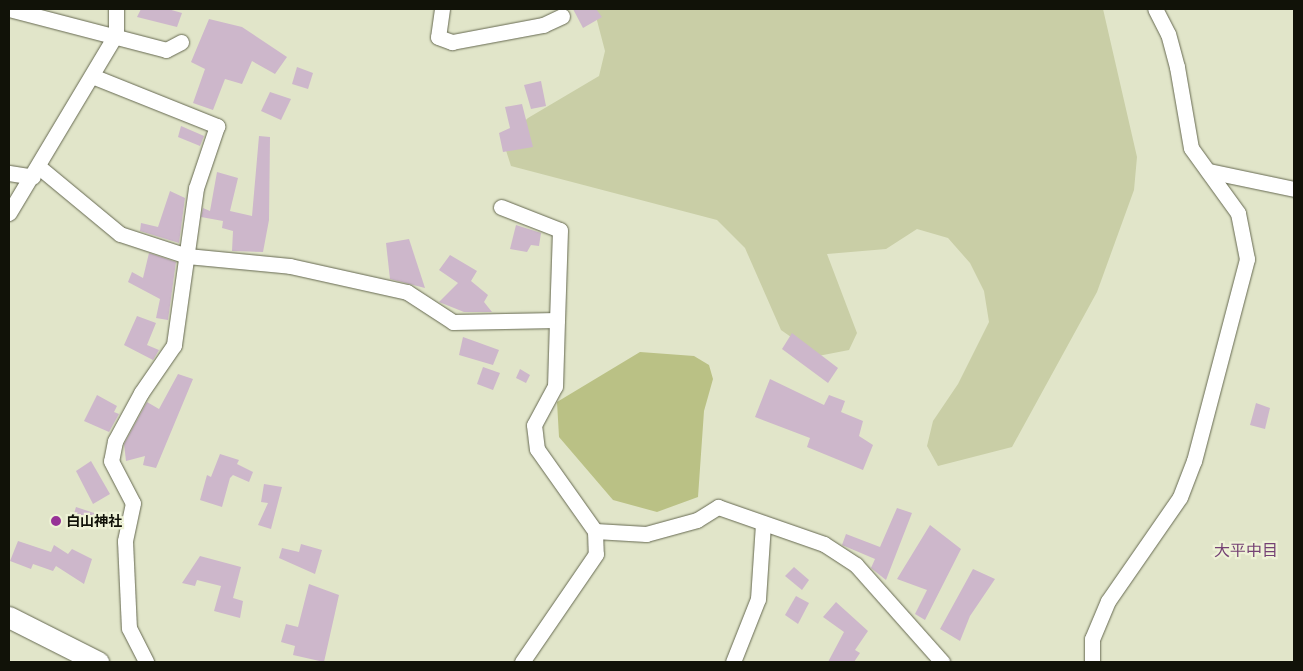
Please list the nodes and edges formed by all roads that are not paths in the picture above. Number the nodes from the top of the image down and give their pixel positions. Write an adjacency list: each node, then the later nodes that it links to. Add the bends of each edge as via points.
1 (9, 9): 6 (street)
2 (116, 9): 6 (street)
3 (442, 9): 5 (street, via 438,37 452,42 543,25)
4 (1155, 9): 9 (street, via 1168,34 1177,67 1191,148)
5 (562, 16)
6 (116, 34): 7 (street, via 166,50); 8 (street)
7 (181, 42)
8 (92, 76): 10 (street); 15 (street, via 217,126 196,188 185,246)
9 (1208, 171): 12 (street); 25 (street, via 1238,213 1244,231 1247,259 1231,332 1180,497 1108,602 1092,640)
10 (36, 172): 11 (street); 14 (street); 15 (street, via 120,234)
11 (9, 173)
12 (1294, 189)
13 (501, 207): 16 (street, via 560,230)
14 (9, 213)
15 (187, 256): 16 (street, via 290,266 407,292 453,322); 21 (street, via 174,345 136,400 115,440 111,461 133,503 125,541 129,628)
16 (557, 320): 18 (street, via 555,386 534,425 537,449)
17 (763, 523): 18 (street, via 718,507 697,520 646,534); 23 (street, via 758,599); 24 (street, via 824,544 856,565)
18 (595, 532): 22 (street, via 596,554)
19 (9, 617): 20 (highway)
20 (98, 662)
21 (146, 662)
22 (522, 662)
23 (733, 662)
24 (942, 662)
25 (1092, 662)

